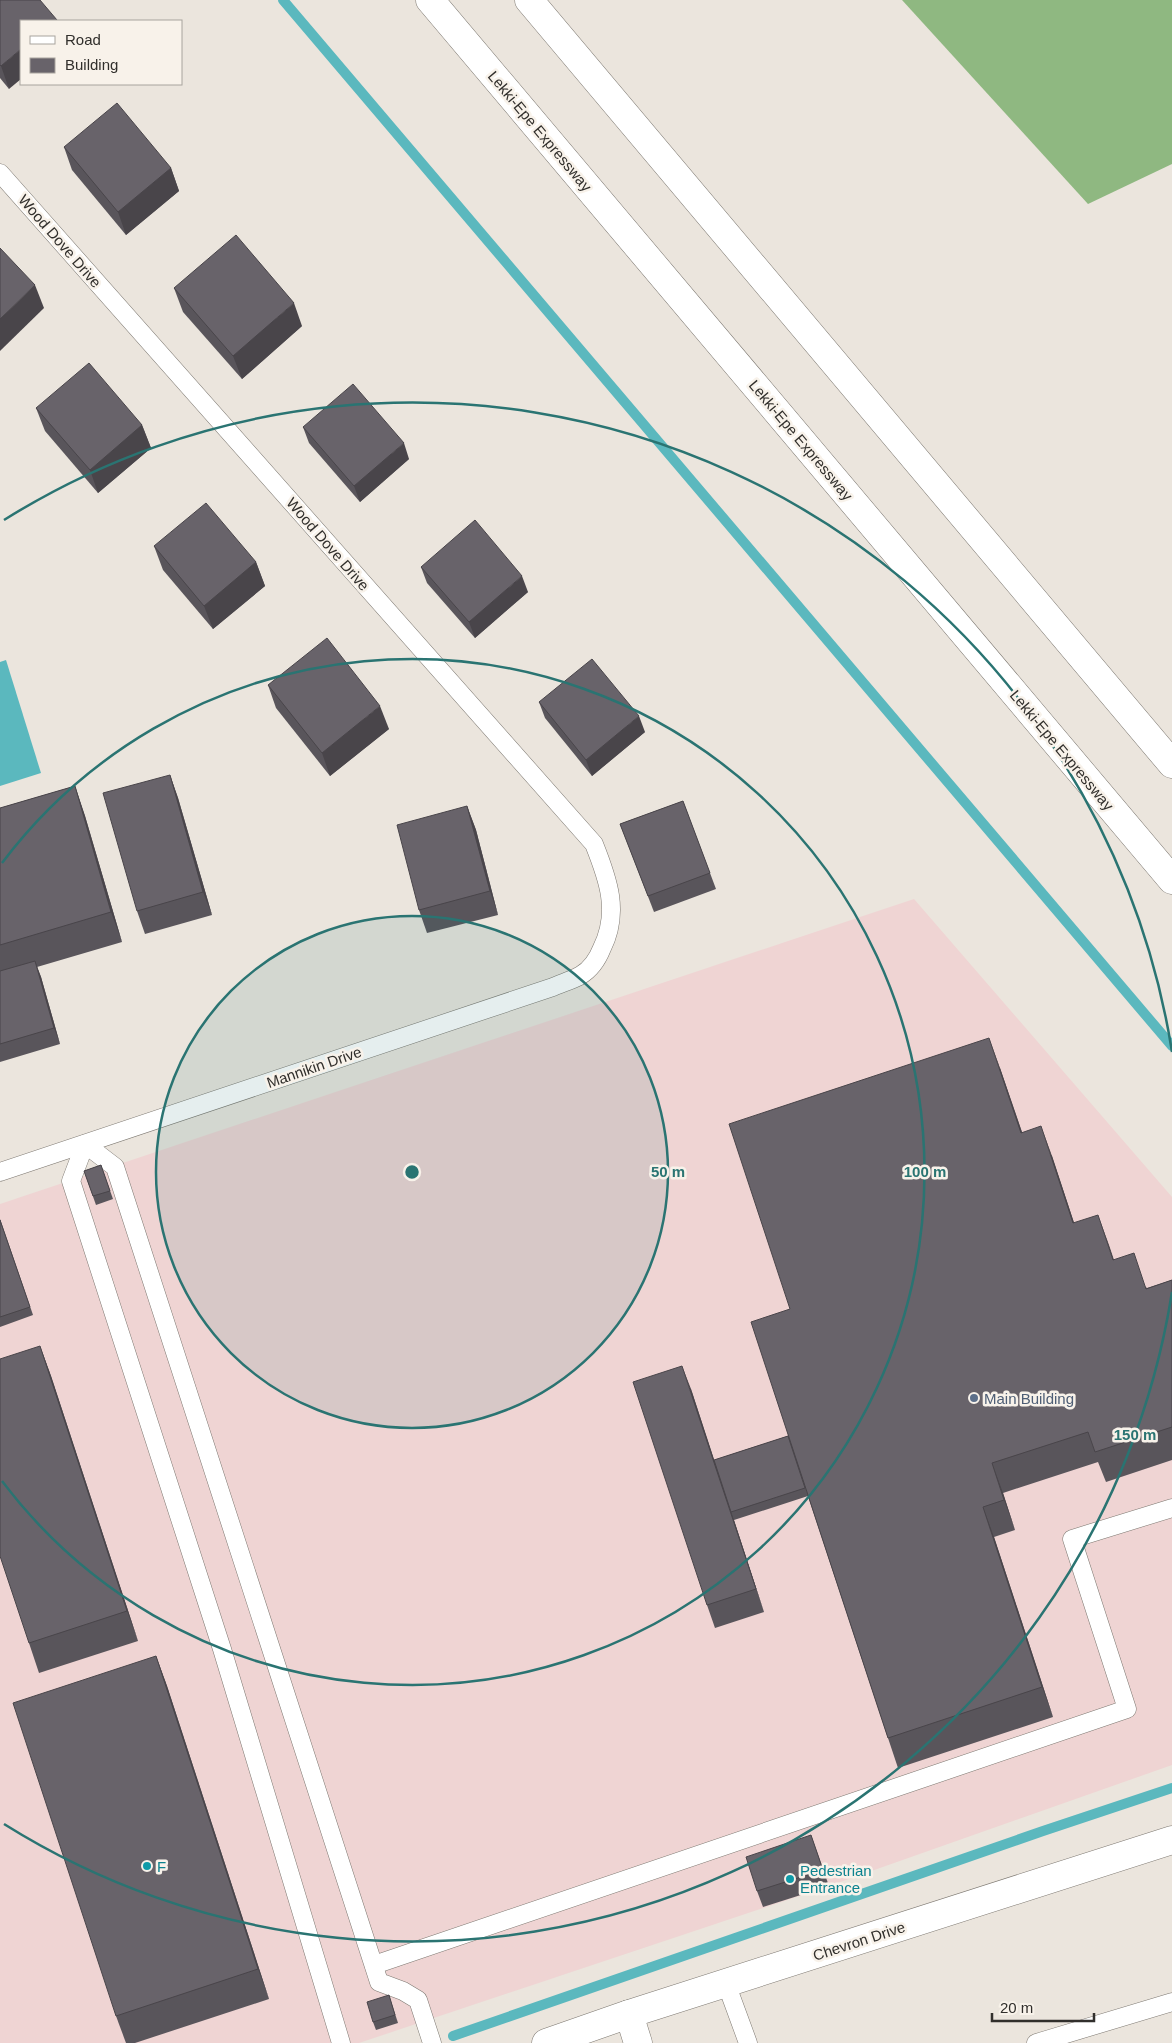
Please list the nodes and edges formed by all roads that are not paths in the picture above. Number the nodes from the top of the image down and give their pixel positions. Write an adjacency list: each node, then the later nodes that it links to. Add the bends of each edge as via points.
1 (430, 0): 5 (main road, Lekki-Epe Expressway)
2 (529, 0): 4 (main road)
3 (0, 173): 6 (lane, Wood Dove Drive, via 594,844 606,874 613,907)
4 (1172, 764)
5 (1172, 880)
6 (608, 936): 7 (lane, Mannikin Drive, via 596,960 582,974 553,987)
7 (85, 1144): 8 (lane, Mannikin Drive); 11 (lane, via 115,1167); 16 (lane, via 71,1180 222,1649)
8 (0, 1172)
9 (1172, 1508): 11 (lane, via 1072,1539 1127,1709)
10 (1172, 1840): 12 (main road, Chevron Drive)
11 (374, 1966): 17 (lane, via 379,1982 418,2000)
12 (726, 1983): 14 (main road, Chevron Drive); 20 (lane)
13 (1172, 2002): 15 (lane)
14 (629, 2014): 18 (main road, Chevron Drive); 19 (main road)
15 (1057, 2040): 21 (lane)
16 (341, 2043)
17 (432, 2043)
18 (546, 2043)
19 (638, 2043)
20 (748, 2043)
21 (1036, 2043)

